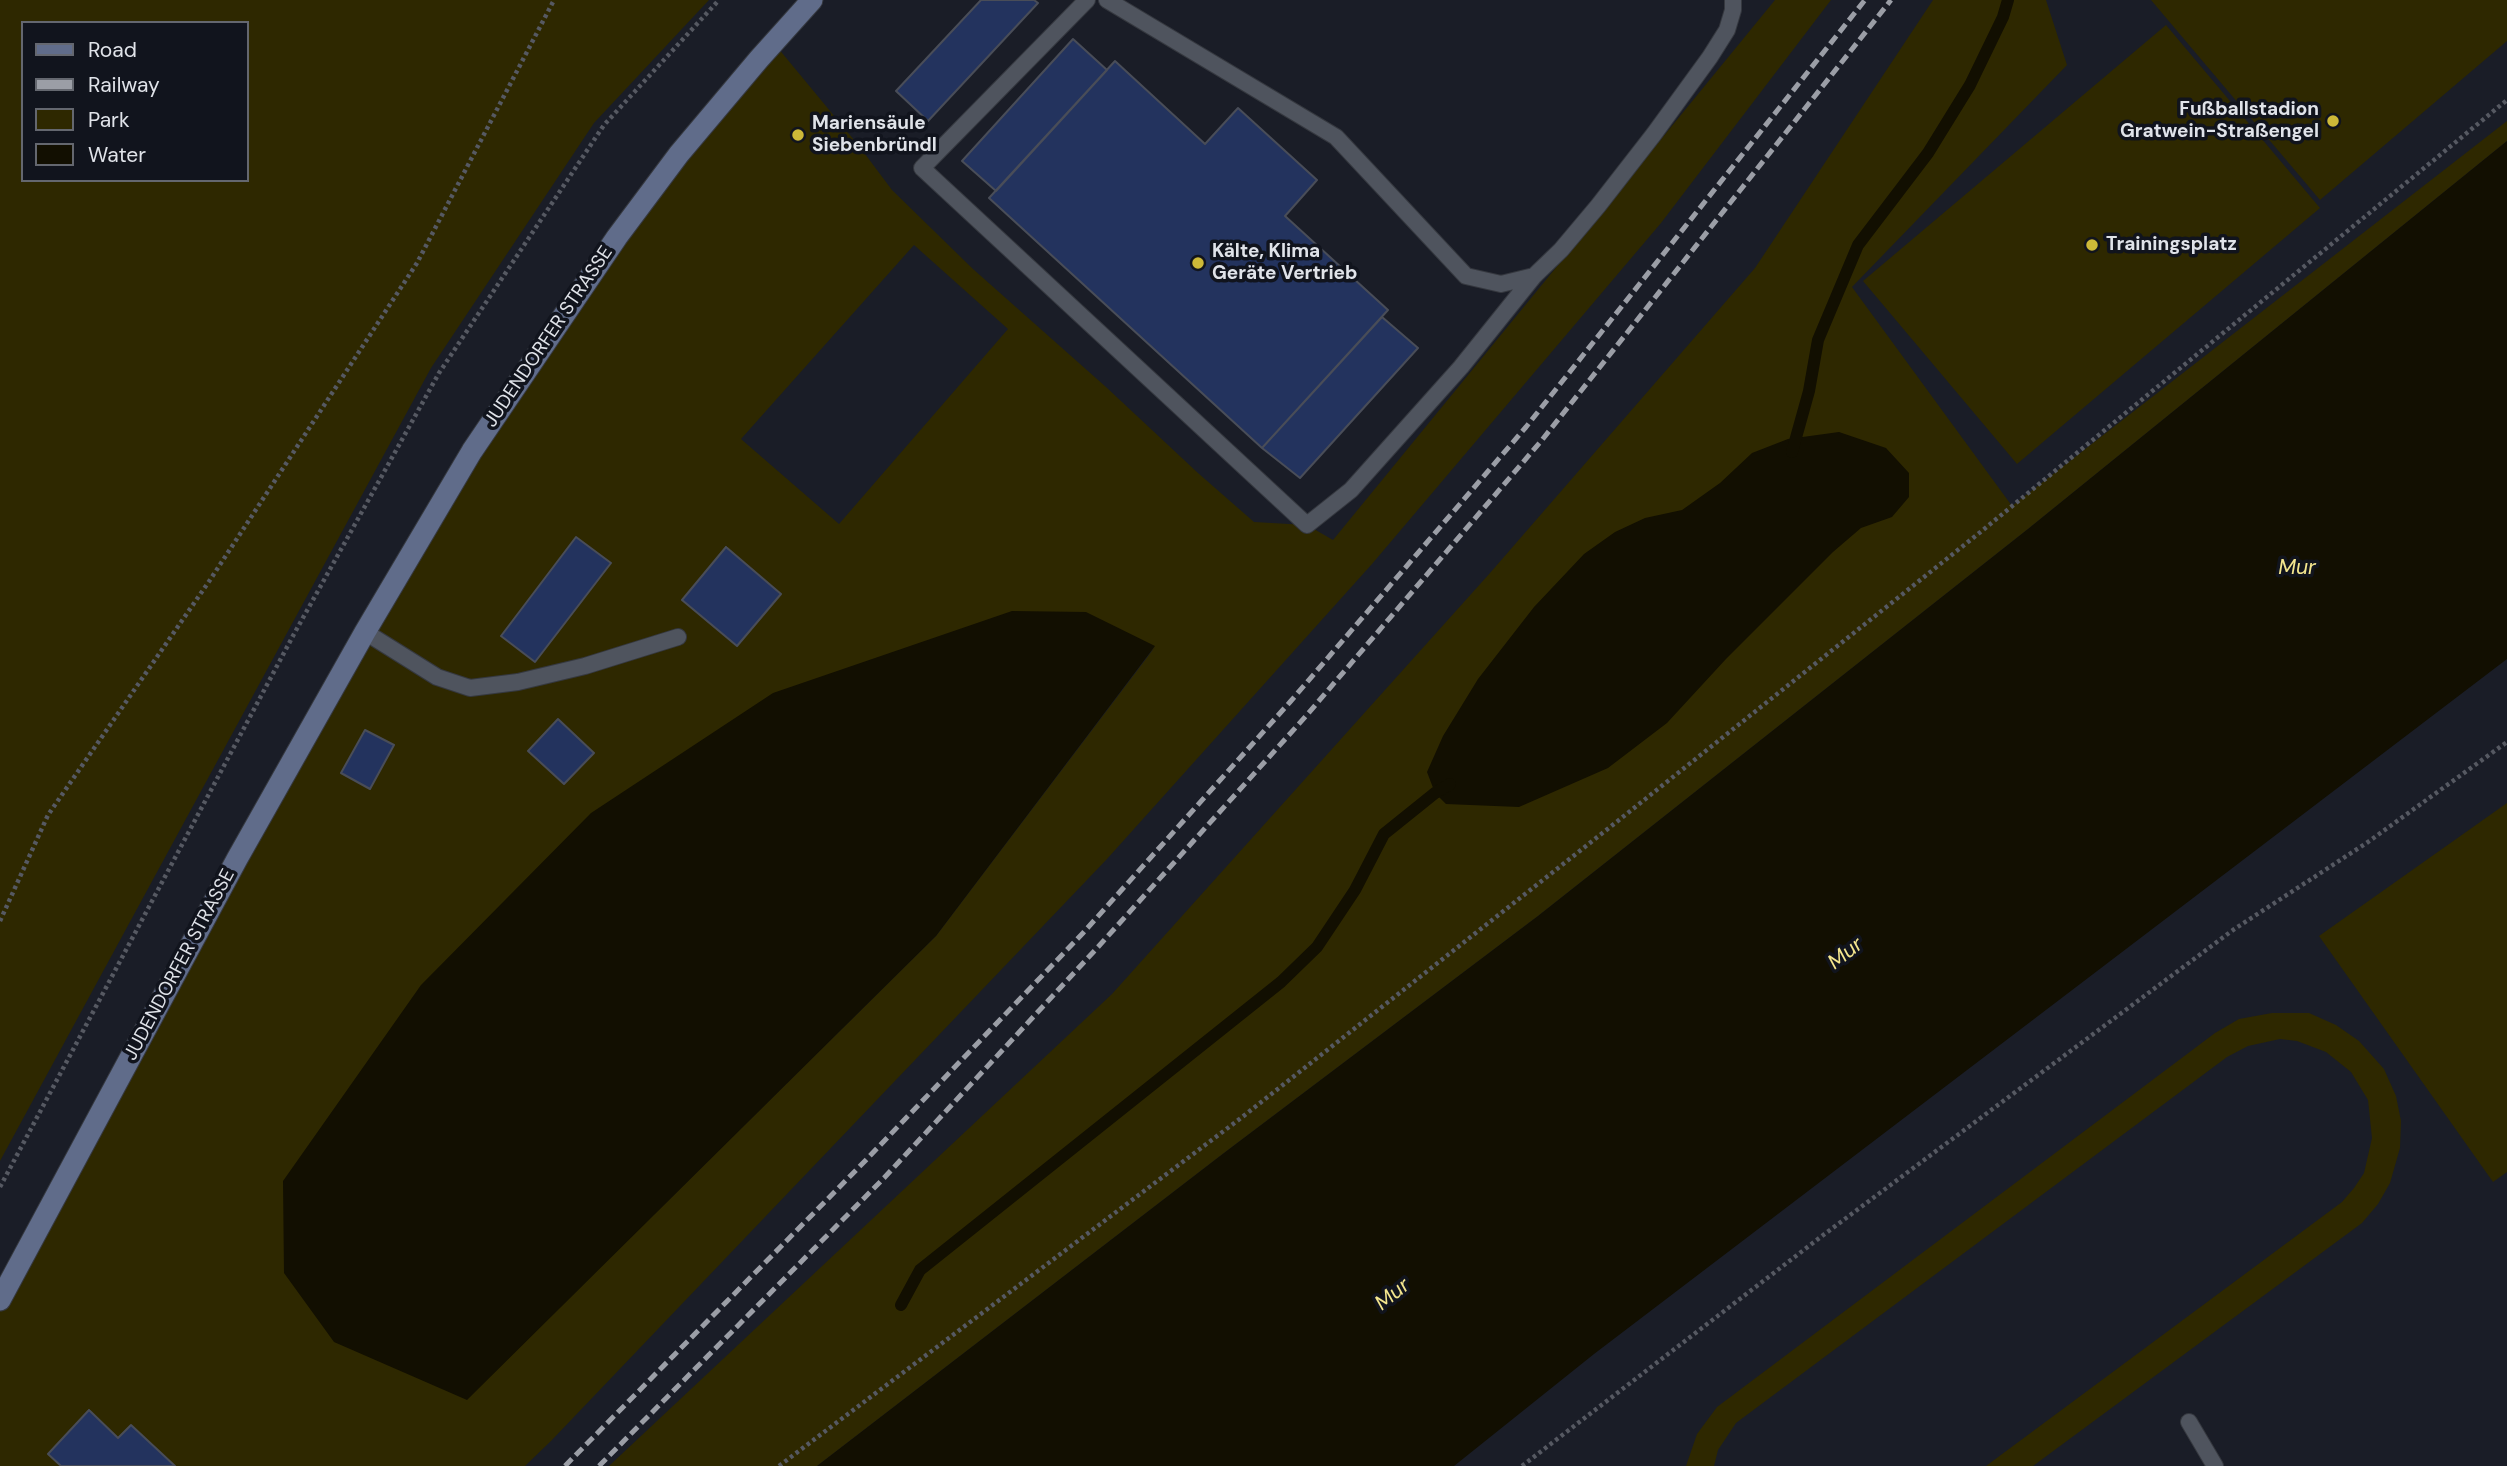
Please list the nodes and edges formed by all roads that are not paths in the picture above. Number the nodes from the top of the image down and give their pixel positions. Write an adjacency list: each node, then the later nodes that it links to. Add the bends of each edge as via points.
1 (812, 0): 6 (main road, JUDENDORFER STRASSE, via 679,154 588,279 472,451)
2 (1087, 0): 5 (lane, via 922,168 1307,525 1351,490 1461,367)
3 (1107, 0): 5 (lane, via 1336,137 1466,276 1501,284)
4 (1732, 0): 5 (lane, via 1727,30 1710,57 1598,206)
5 (1534, 276)
6 (365, 632): 7 (lane, via 437,677 470,688 545,676); 8 (main road, JUDENDORFER STRASSE)
7 (678, 637)
8 (0, 1300)
9 (2189, 1422): 10 (lane)
10 (2215, 1466)

